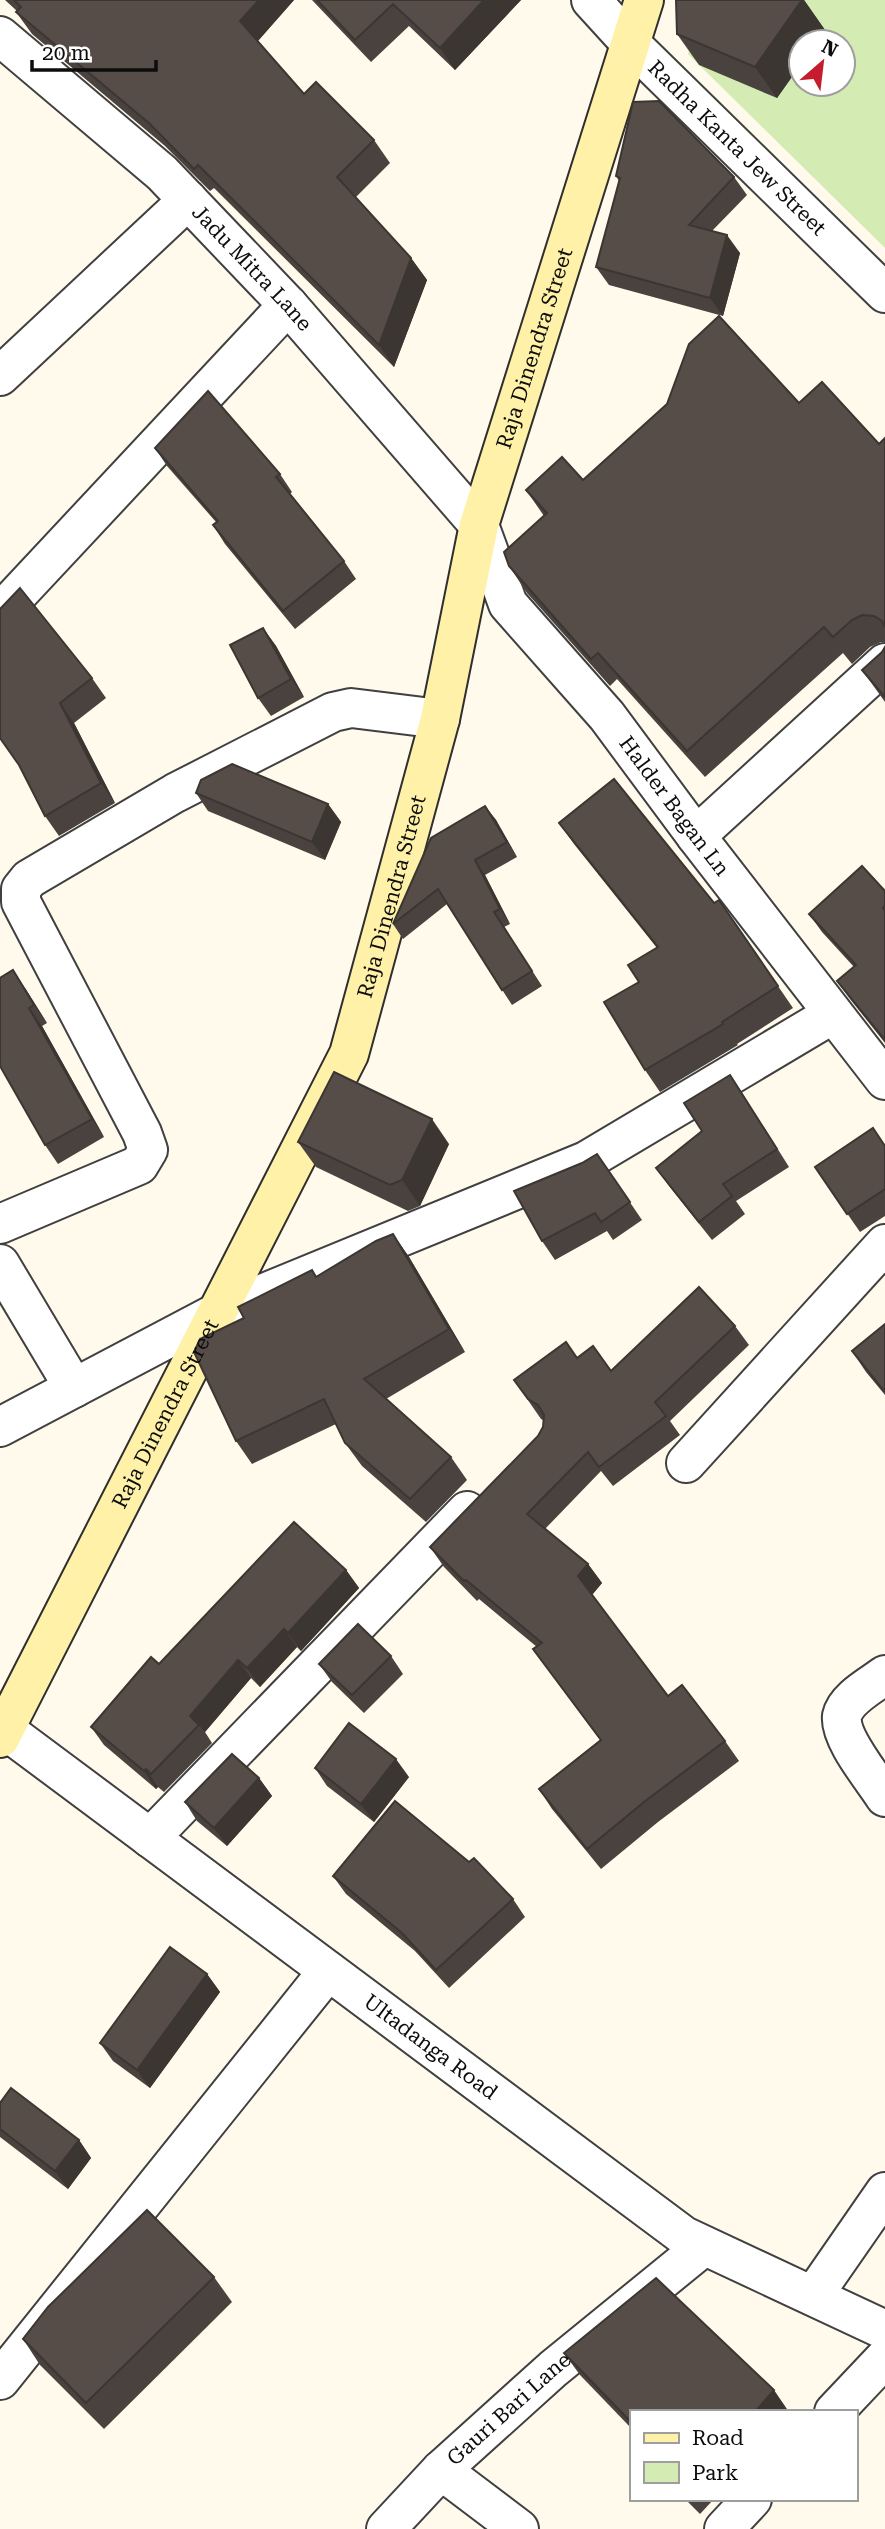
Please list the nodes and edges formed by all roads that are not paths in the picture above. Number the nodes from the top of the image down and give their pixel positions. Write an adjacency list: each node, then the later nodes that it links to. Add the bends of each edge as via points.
1 (591, 0): 4 (street, Radha Kanta Jew Street)
2 (644, 0): 4 (main road, Raja Dinendra Street)
3 (0, 36): 5 (street, Jadu Mitra Lane)
4 (632, 45): 6 (street, Radha Kanta Jew Street); 9 (main road, Raja Dinendra Street)
5 (188, 200): 7 (street, Jadu Mitra Lane); 8 (street)
6 (885, 293)
7 (288, 305): 9 (street, Jadu Mitra Lane); 10 (street)
8 (0, 376)
9 (479, 525): 12 (main road, Raja Dinendra Street); 13 (street, Halder Bagan Ln, via 508,604 607,716)
10 (0, 612)
11 (885, 663): 13 (street)
12 (440, 719): 16 (street, via 351,708 333,712 175,793 29,879 21,889 21,902 148,1150 139,1165); 19 (main road, Raja Dinendra Street, via 349,1054)
13 (696, 836): 14 (street, Halder Bagan Ln)
14 (833, 1014): 15 (street, Halder Bagan Ln); 19 (street, via 586,1161)
15 (885, 1080)
16 (0, 1223)
17 (885, 1244): 22 (street)
18 (0, 1264): 20 (street)
19 (218, 1312): 20 (street); 25 (main road, Raja Dinendra Street)
20 (74, 1388): 21 (street)
21 (0, 1427)
22 (686, 1463)
23 (488, 1489): 27 (street)
24 (885, 1675): 26 (street, via 853,1699 842,1714 844,1734)
25 (2, 1731): 27 (street, Ultadanga Road)
26 (885, 1797)
27 (150, 1838): 28 (street, Ultadanga Road)
28 (328, 1970): 30 (street, Ultadanga Road, via 684,2236); 34 (street)
29 (885, 2192): 31 (street)
30 (704, 2246): 31 (street, Ultadanga Road); 36 (street, Gauri Bari Lane, via 553,2370)
31 (813, 2296): 32 (street, Ultadanga Road)
32 (885, 2330)
33 (885, 2358): 35 (street)
34 (0, 2380)
35 (836, 2410)
36 (441, 2470): 38 (street, Gauri Bari Lane); 39 (street)
37 (750, 2501): 40 (street)
38 (386, 2529)
39 (519, 2529)
40 (724, 2529)

